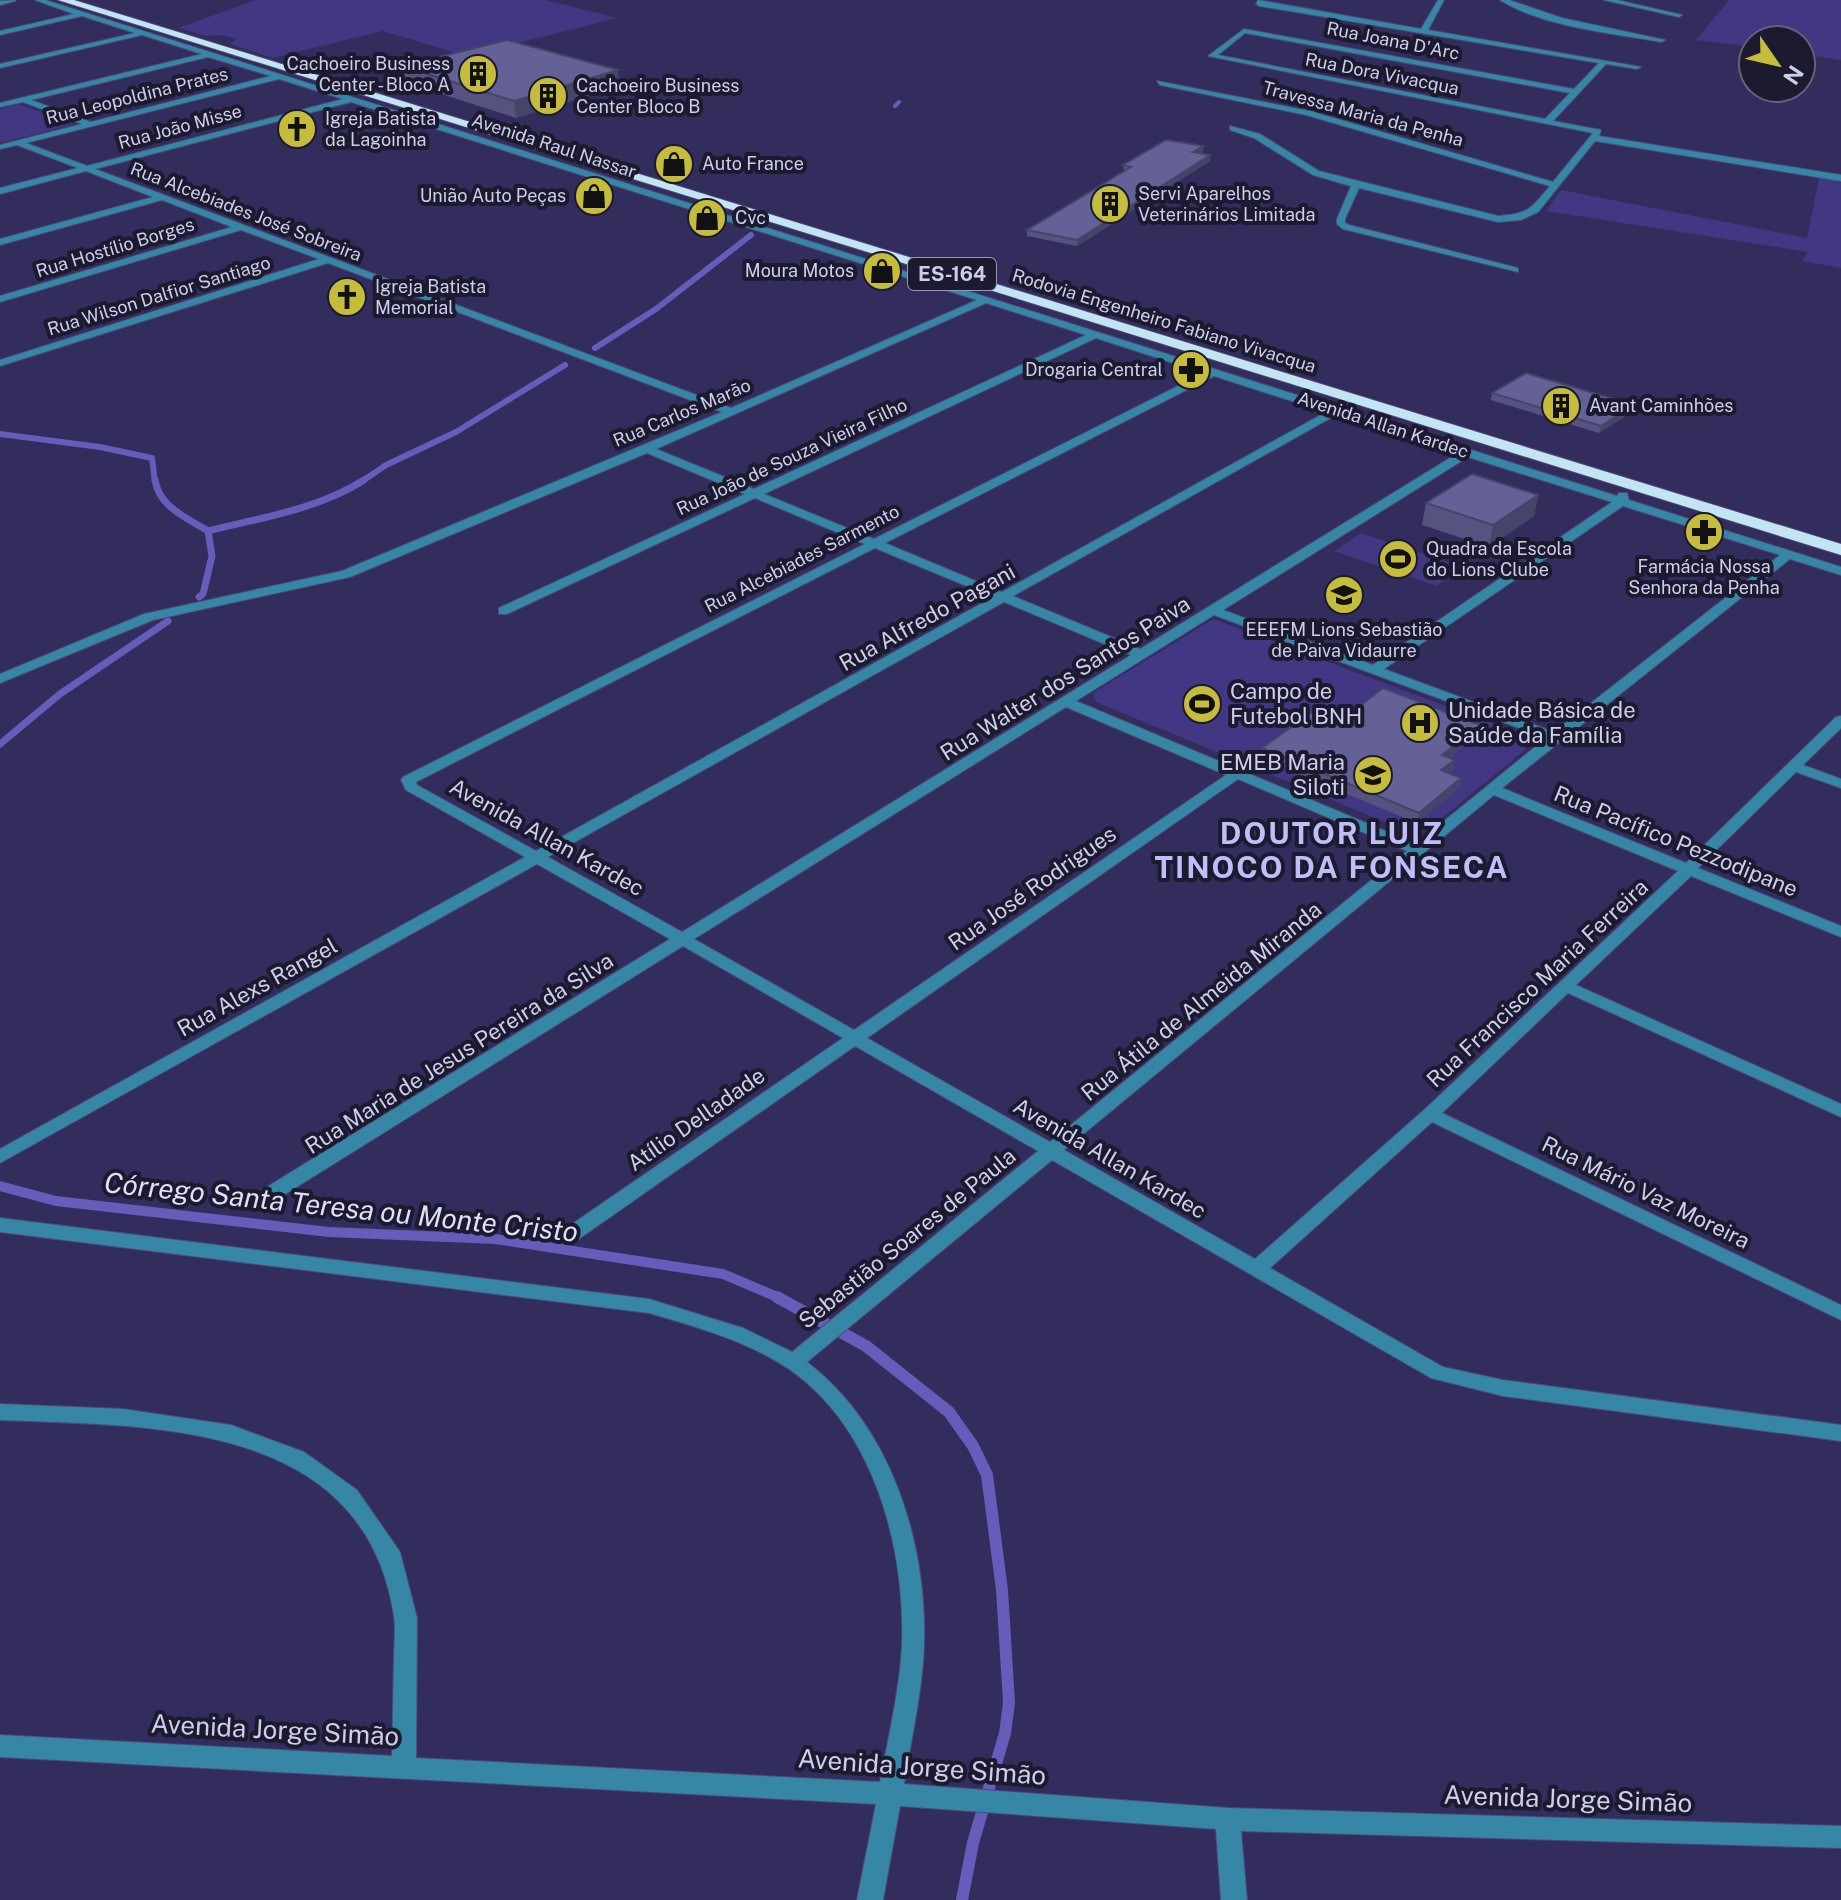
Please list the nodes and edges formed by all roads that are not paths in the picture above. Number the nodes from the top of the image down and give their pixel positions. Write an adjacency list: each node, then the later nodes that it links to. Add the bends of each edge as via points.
1 (13, 0): 8 (street)
2 (38, 0): 10 (street, Avenida Raul Nassar)
3 (63, 0): 13 (highway, Rodovia Engenheiro Fabiano Vivacqua / ES-164)
4 (1261, 0): 11 (street, via 1259,4)
5 (1441, 0): 14 (street)
6 (1503, 0): 17 (street, via 1576,24)
7 (1607, 0): 12 (street)
8 (0, 3)
9 (1326, 7): 11 (street)
10 (83, 14): 15 (street); 16 (street, Avenida Raul Nassar)
11 (1320, 14): 14 (street)
12 (1679, 15)
13 (160, 29): 16 (street); 18 (highway, Rodovia Engenheiro Fabiano Vivacqua / ES-164)
14 (1423, 32): 21 (street)
15 (0, 33)
16 (144, 33): 19 (street, Avenida Raul Nassar); 22 (street)
17 (1661, 40)
18 (228, 50): 19 (street); 27 (highway, Rodovia Engenheiro Fabiano Vivacqua / ES-164)
19 (211, 54): 24 (street, Avenida Raul Nassar); 29 (street)
20 (1212, 56): 26 (street, Rua Joana D'Arc, via 1244,31); 31 (street, Rua Dora Vivacqua)
21 (1603, 63): 23 (street); 26 (street)
22 (0, 66)
23 (1637, 67)
24 (281, 76): 28 (street, Avenida Raul Nassar); 32 (street, Rua Leopoldina Prates)
25 (1160, 83): 42 (street, Travessa Maria da Penha, via 1307,113)
26 (1576, 92): 31 (street)
27 (369, 94): 28 (street, Rua João Misse); 38 (highway, Rodovia Engenheiro Fabiano Vivacqua / ES-164)
28 (353, 98): 37 (street, Rua João Misse); 40 (street, Avenida Raul Nassar)
29 (24, 100): 30 (street); 32 (street)
30 (0, 105)
31 (1547, 122): 34 (street, Rua Dora Vivacqua, via 1598,132)
32 (91, 125): 35 (street, Rua Leopoldina Prates)
33 (1233, 128): 41 (street, via 1257,136 1316,173)
34 (1593, 138): 39 (street); 42 (street)
35 (19, 143): 36 (street, Rua Leopoldina Prates); 37 (street, Rua Alcebiades José Sobreira)
36 (0, 147)
37 (86, 168): 43 (street, Rua João Misse); 44 (street, Rua Alcebiades José Sobreira)
38 (638, 178): 40 (street); 48 (highway, Rodovia Engenheiro Fabiano Vivacqua / ES-164)
39 (1841, 178)
40 (622, 185): 50 (street, Avenida Raul Nassar)
41 (1356, 185): 42 (street, via 1486,218 1510,219 1535,210); 49 (street, via 1341,219 1346,227)
42 (1555, 185)
43 (0, 191)
44 (162, 197): 45 (street, Rua Alcebiades José Sobreira); 46 (street)
45 (240, 227): 47 (street, Rua Alcebiades José Sobreira); 51 (street, Rua Hostílio Borges)
46 (0, 242)
47 (327, 260): 54 (street, Rua Wilson Dalfior Santiago); 57 (street, Rua Alcebiades José Sobreira)
48 (919, 264): 50 (highway); 60 (highway, Rodovia Engenheiro Fabiano Vivacqua / ES-164)
49 (1515, 270)
50 (924, 280): 52 (street, Avenida Allan Kardec)
51 (0, 299)
52 (986, 300): 53 (street, Avenida Allan Kardec); 57 (street, Rua Carlos Marão)
53 (1095, 335): 55 (street, Avenida Allan Kardec); 61 (street, Rua João de Souza Vieira Filho)
54 (0, 363)
55 (1214, 372): 56 (street, Avenida Allan Kardec); 63 (street, Rua Alcebiades Sarmento)
56 (1337, 410): 59 (street, Avenida Allan Kardec); 67 (street, Rua Alfredo Pagani)
57 (732, 412): 58 (street, Rua Carlos Marão)
58 (647, 449): 61 (street); 72 (street, Rua Carlos Marão, via 346,574 149,617)
59 (1468, 452): 62 (street, Avenida Allan Kardec); 69 (street, Rua Walter dos Santos Paiva)
60 (1623, 482): 62 (street); 64 (highway, Rodovia Engenheiro Fabiano Vivacqua / ES-164)
61 (757, 494): 63 (street); 68 (street, Rua João de Souza Vieira Filho)
62 (1623, 500): 65 (street, Avenida Allan Kardec); 71 (street)
63 (872, 542): 67 (street); 78 (street, Rua Alcebiades Sarmento)
64 (1841, 550)
65 (1789, 554): 66 (street, Avenida Allan Kardec); 75 (street, Rua Átila de Almeida Miranda)
66 (1841, 571)
67 (1004, 597): 70 (street); 82 (street, Rua Alfredo Pagani)
68 (503, 611)
69 (1215, 611): 70 (street, Rua Walter dos Santos Paiva); 71 (street)
70 (1143, 655): 73 (street, Rua Walter dos Santos Paiva)
71 (1374, 670): 75 (street)
72 (0, 679)
73 (1068, 703): 77 (street); 85 (street, Rua Walter dos Santos Paiva)
74 (1841, 720): 76 (street, Rua Francisco Maria Ferreira)
75 (1556, 737): 80 (street, Rua Átila de Almeida Miranda)
76 (1793, 766): 79 (street); 83 (street, Rua Francisco Maria Ferreira)
77 (1236, 774): 81 (street); 87 (street, Rua José Rodrigues)
78 (408, 780): 82 (street, Avenida Allan Kardec, via 422,796)
79 (1841, 784)
80 (1494, 790): 81 (street, Rua Átila de Almeida Miranda); 83 (street, Rua Pacífico Pezzodipane)
81 (1420, 851): 90 (street, Rua Átila de Almeida Miranda)
82 (535, 856): 85 (street, Avenida Allan Kardec); 91 (street, Rua Alexs Rangel)
83 (1688, 870): 84 (street, Rua Pacífico Pezzodipane); 86 (street, Rua Francisco Maria Ferreira)
84 (1841, 932)
85 (684, 940): 87 (street, Avenida Allan Kardec); 92 (street, Rua Maria de Jesus Pereira da Silva)
86 (1566, 986): 88 (street); 89 (street, Rua Francisco Maria Ferreira)
87 (853, 1039): 90 (street, Avenida Allan Kardec); 94 (street, Atílio Delladade)
88 (1841, 1111)
89 (1430, 1114): 95 (street, Rua Francisco Maria Ferreira); 96 (street, Rua Mário Vaz Moreira)
90 (1052, 1151): 95 (street, Avenida Allan Kardec); 97 (street, Sebastião Soares de Paula)
91 (0, 1157)
92 (256, 1203)
93 (0, 1225): 97 (street, via 649,1306 734,1334)
94 (566, 1238)
95 (1256, 1269): 99 (street, Avenida Allan Kardec, via 1438,1373)
96 (1841, 1313)
97 (792, 1363): 102 (street, via 835,1399 881,1468 904,1545 913,1640)
98 (0, 1412): 101 (street, via 123,1417 231,1433 297,1458 349,1496 389,1552 406,1618)
99 (1841, 1433)
100 (0, 1746): 101 (street, Avenida Jorge Simão)
101 (404, 1767): 102 (street, Avenida Jorge Simão)
102 (892, 1794): 103 (street, Avenida Jorge Simão); 105 (street)
103 (1228, 1819): 104 (street, Avenida Jorge Simão); 106 (street)
104 (1841, 1837)
105 (870, 1900)
106 (1234, 1900)

